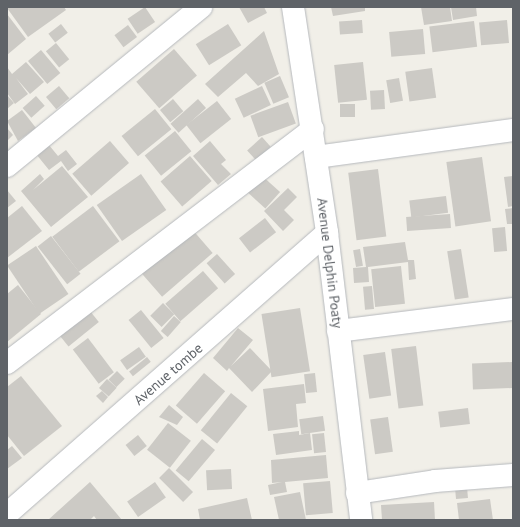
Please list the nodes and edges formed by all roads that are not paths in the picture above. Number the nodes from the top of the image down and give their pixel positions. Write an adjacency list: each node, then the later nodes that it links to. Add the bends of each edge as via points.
1 (202, 7): 6 (street)
2 (293, 7): 3 (street, Avenue Delphin Poaty)
3 (313, 129): 5 (street, Avenue Delphin Poaty); 10 (street)
4 (513, 130): 5 (street)
5 (316, 157): 7 (street, Avenue Delphin Poaty)
6 (7, 166)
7 (327, 233): 9 (street, Avenue Delphin Poaty); 13 (street, Avenue tombe)
8 (513, 309): 9 (street)
9 (338, 331): 12 (street, Avenue Delphin Poaty)
10 (7, 363)
11 (513, 475): 12 (street, via 435,481)
12 (357, 493): 14 (street, Avenue Delphin Poaty)
13 (7, 514)
14 (361, 520)

